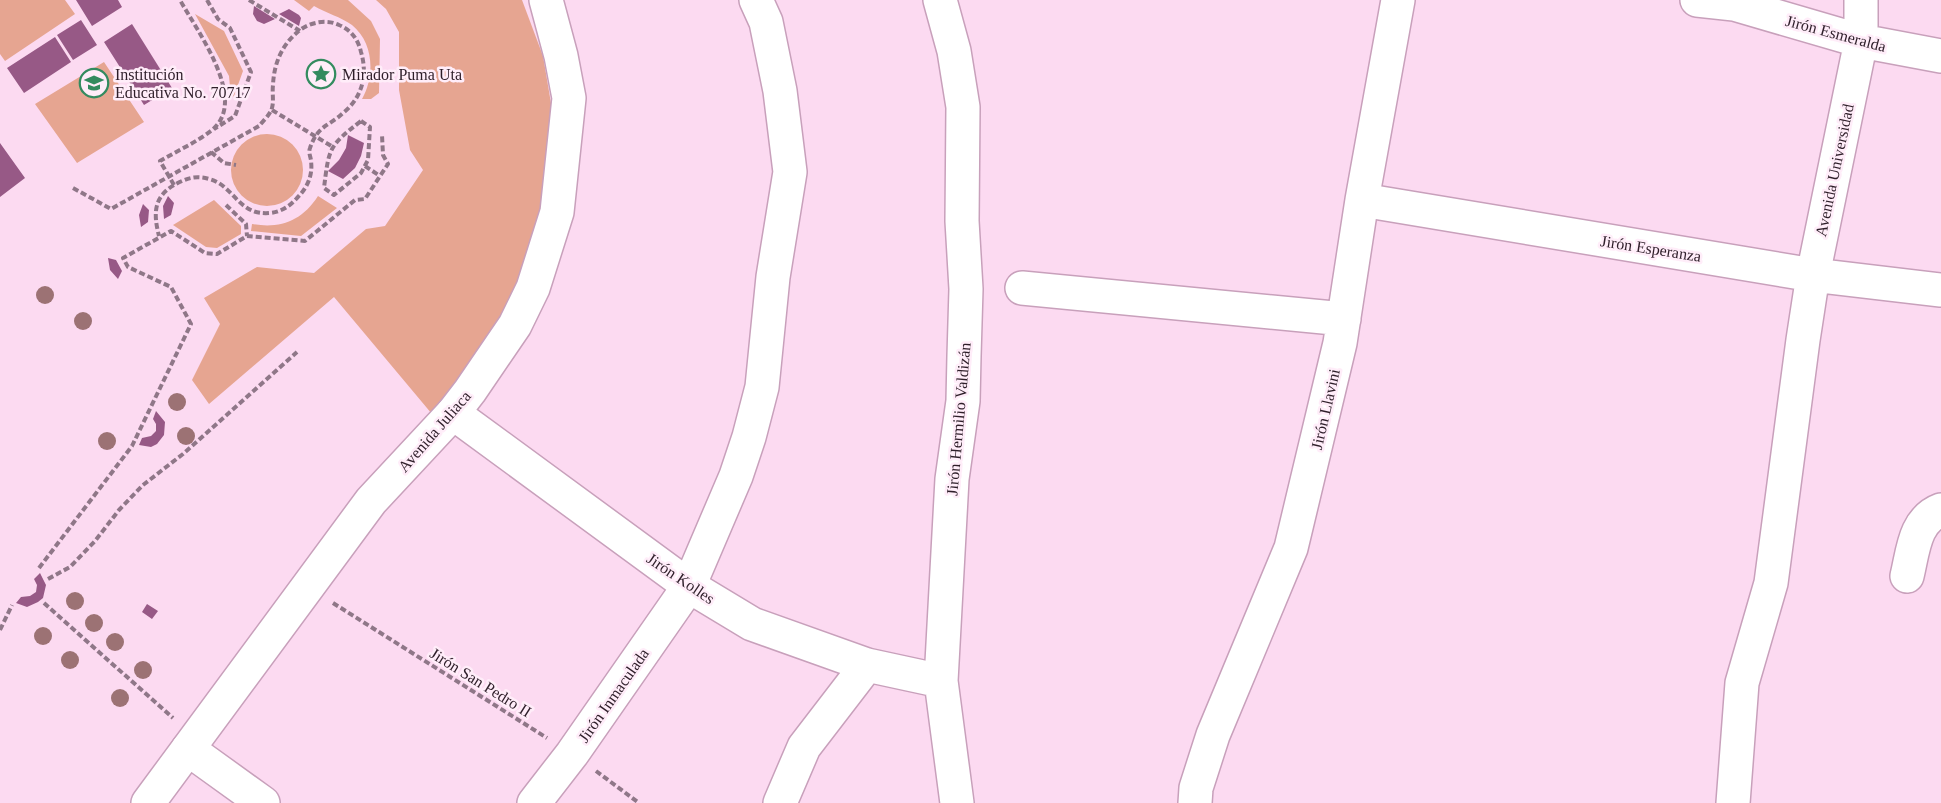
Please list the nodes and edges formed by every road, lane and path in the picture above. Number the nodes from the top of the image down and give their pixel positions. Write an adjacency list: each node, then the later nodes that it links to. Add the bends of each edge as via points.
1 (180, 0): 14 (path, via 224,83 226,107)
2 (207, 0): 14 (path, via 218,19 230,28 251,72 235,116)
3 (249, 0): 10 (path)
4 (546, 0): 34 (main road, Avenida Juliaca, via 569,98 557,212 533,288 515,325)
5 (756, 0): 40 (main road, Jirón Inmaculada, via 766,22 780,91 790,172 773,277 762,387 736,477)
6 (940, 0): 45 (main road, Jirón Hermilio Valdizán, via 954,51 963,108 966,289 963,401 952,478)
7 (1398, 0): 25 (main road, Jirón Llavini)
8 (1697, 0): 11 (main road, Jirón Esmeralda, via 1734,4)
9 (1862, 0): 11 (main road, Avenida Universidad)
10 (300, 31): 13 (path, via 285,45 275,64); 16 (path, via 327,21 341,26 357,40 364,65 358,96 344,113 322,126)
11 (1861, 41): 12 (main road, Jirón Esmeralda); 29 (main road, Avenida Universidad)
12 (1941, 56)
13 (272, 110): 16 (path); 18 (path, via 259,126)
14 (214, 129): 21 (path, via 160,161)
15 (382, 135): 22 (path, via 383,155 388,164)
16 (316, 137): 17 (path); 23 (path, via 309,151 309,181 295,201 274,213 250,211 210,179 192,178)
17 (333, 147): 20 (path, via 361,121 370,127); 20 (path, via 328,155 324,188 334,195)
18 (211, 152): 19 (path, via 224,163); 21 (path)
19 (236, 165)
20 (365, 166): 22 (path)
21 (168, 176): 23 (path); 24 (path, via 111,209)
22 (380, 176): 28 (path, via 365,199 355,200 305,241)
23 (174, 185): 27 (path, via 163,194 156,208)
24 (73, 188)
25 (1362, 200): 29 (main road, Jirón Esperanza); 32 (main road, Jirón Llavini)
26 (226, 206): 28 (path, via 246,224)
27 (159, 236): 28 (path, via 171,231 205,252 217,254); 36 (path, via 123,258 128,267 171,287 191,324 132,446)
28 (246, 236)
29 (1813, 275): 31 (main road, Jirón Esperanza); 55 (main road, Avenida Universidad, via 1771,582 1742,683)
30 (1022, 288): 32 (main road)
31 (1941, 290)
32 (1344, 319): 54 (main road, Jirón Llavini, via 1292,548 1213,735)
33 (297, 352): 38 (path, via 144,485 70,567)
34 (453, 413): 39 (main road, Avenida Juliaca, via 371,501); 40 (main road, Jirón Kolles)
35 (1941, 510): 37 (main road, via 1917,531)
36 (39, 568)
37 (1907, 576)
38 (48, 579)
39 (307, 586): 46 (main road, Avenida Juliaca); 47 (path, Jirón San Pedro II)
40 (689, 586): 44 (main road, Jirón Kolles, via 752,624); 47 (main road, Jirón Inmaculada)
41 (44, 603): 46 (path, via 161,710)
42 (12, 605): 43 (path)
43 (0, 630)
44 (867, 665): 45 (main road, Jirón Kolles); 52 (main road, via 804,747)
45 (941, 681): 53 (main road, Jirón Hermilio Valdizán)
46 (182, 735): 48 (main road, Avenida Juliaca); 49 (main road)
47 (572, 754): 50 (main road, Jirón Inmaculada); 51 (path, Jirón San Pedro II)
48 (148, 803)
49 (263, 803)
50 (534, 803)
51 (639, 803)
52 (780, 803)
53 (957, 803)
54 (1195, 803)
55 (1733, 803)

